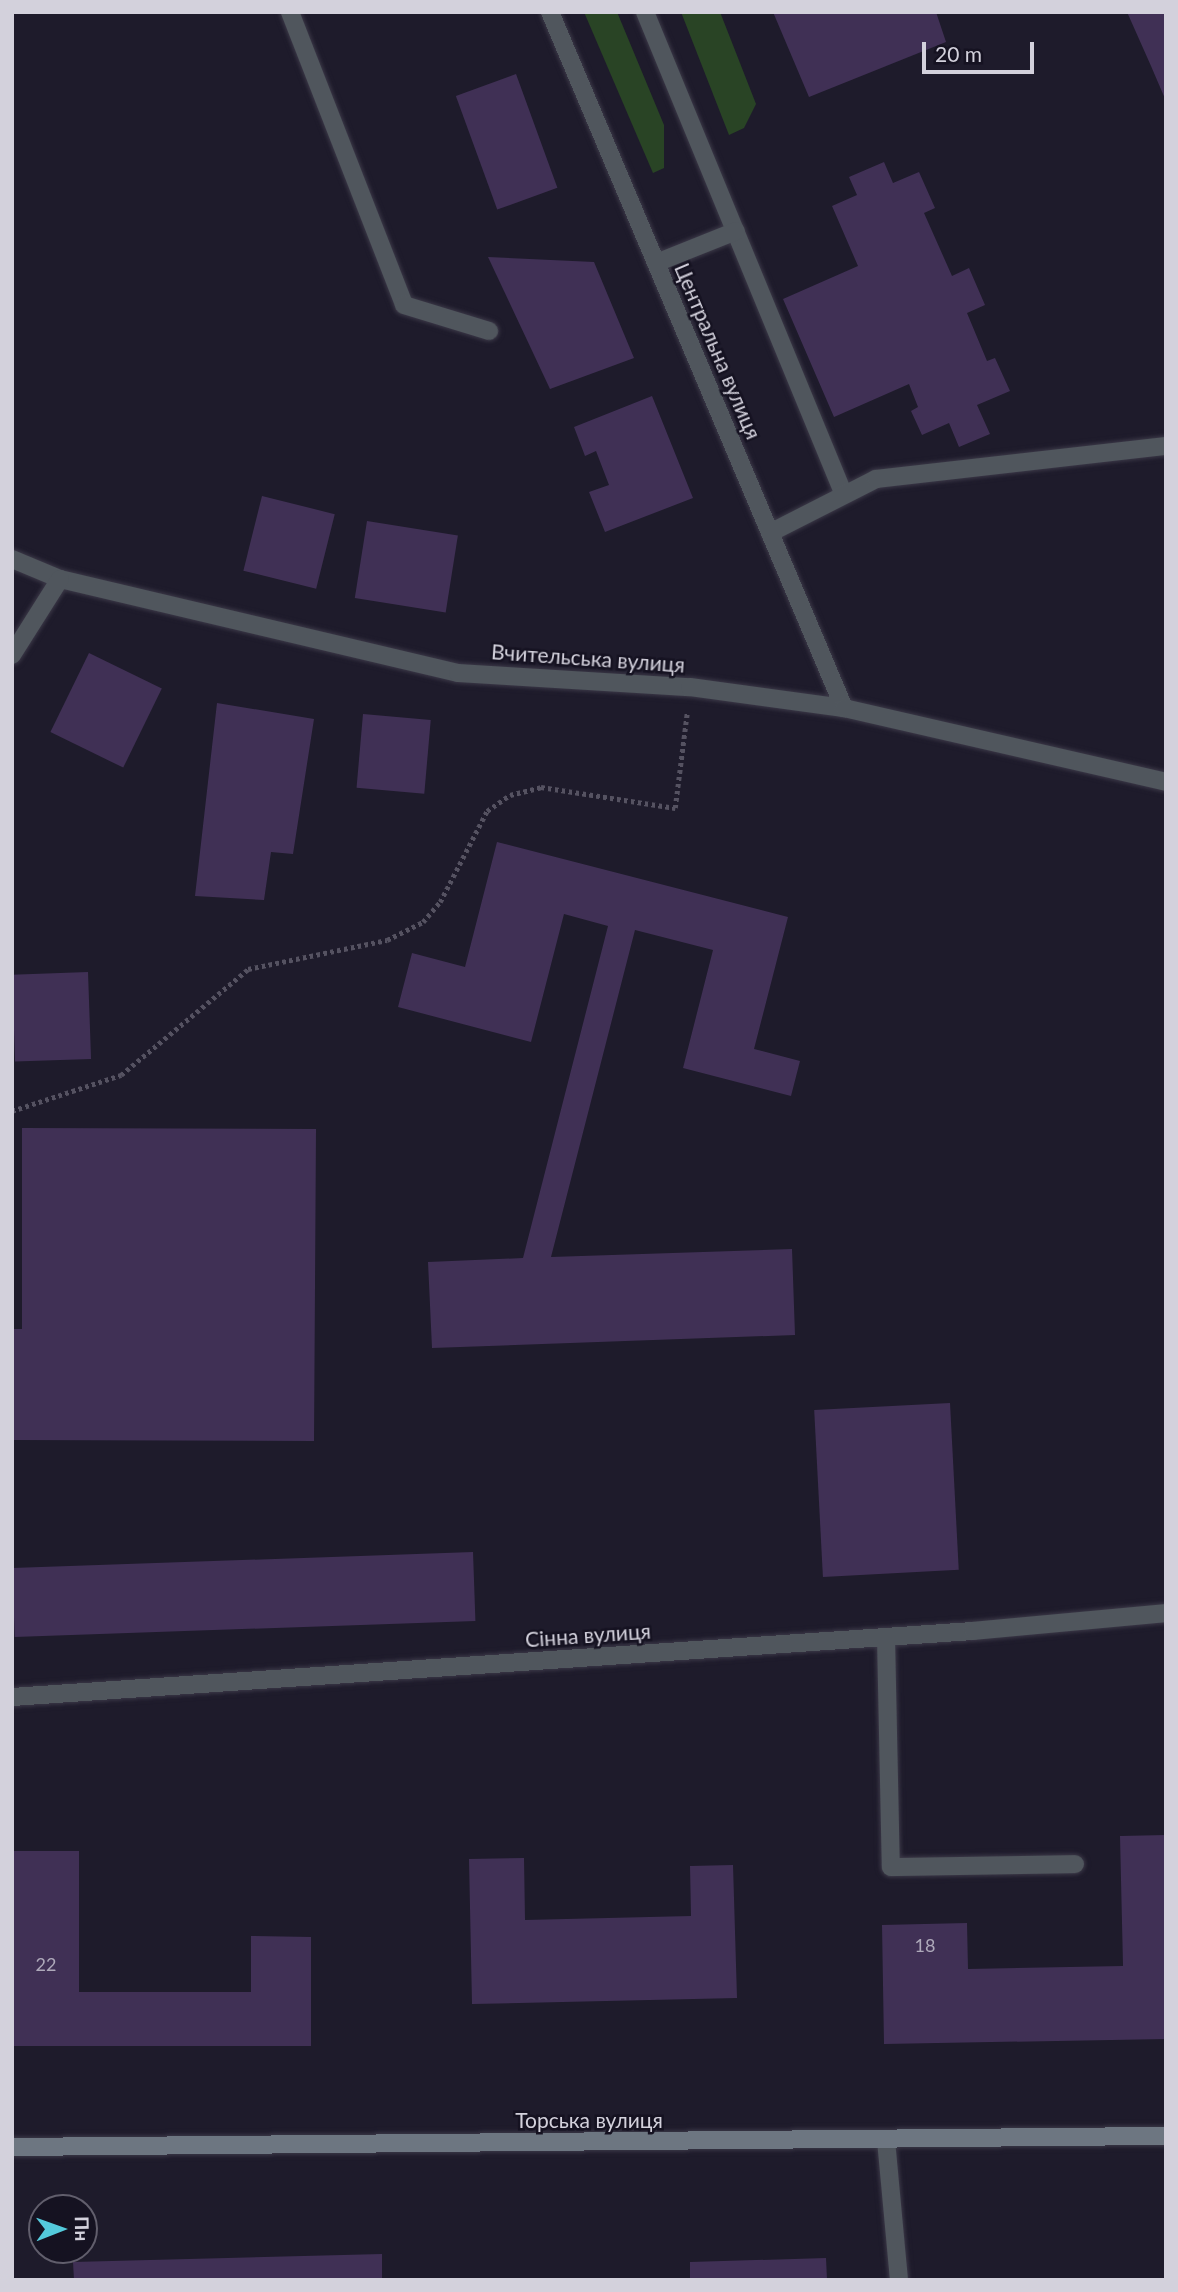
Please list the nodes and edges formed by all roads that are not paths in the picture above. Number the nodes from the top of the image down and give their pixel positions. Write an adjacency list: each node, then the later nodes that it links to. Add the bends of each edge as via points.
1 (290, 12): 6 (street, via 404,305)
2 (550, 12): 5 (street, Центральна вулиця)
3 (645, 12): 4 (street)
4 (736, 231): 5 (street); 8 (street)
5 (656, 263): 9 (street, Центральна вулиця)
6 (489, 331)
7 (1166, 446): 8 (street, via 877,479)
8 (844, 495): 9 (street)
9 (770, 533): 13 (street, Центральна вулиця)
10 (12, 559): 11 (street, Вчительська вулиця)
11 (60, 579): 12 (street); 13 (street, Вчительська вулиця, via 457,673 690,687)
12 (12, 655)
13 (844, 708): 14 (street, Вчительська вулиця)
14 (1166, 782)
15 (1166, 1613): 16 (street, Сінна вулиця)
16 (886, 1637): 17 (street, Сінна вулиця); 18 (street, via 891,1867)
17 (12, 1697)
18 (1075, 1864)
19 (1166, 2136): 20 (main road, Торська вулиця)
20 (886, 2140): 21 (main road, Торська вулиця); 22 (street)
21 (12, 2147)
22 (899, 2280)

